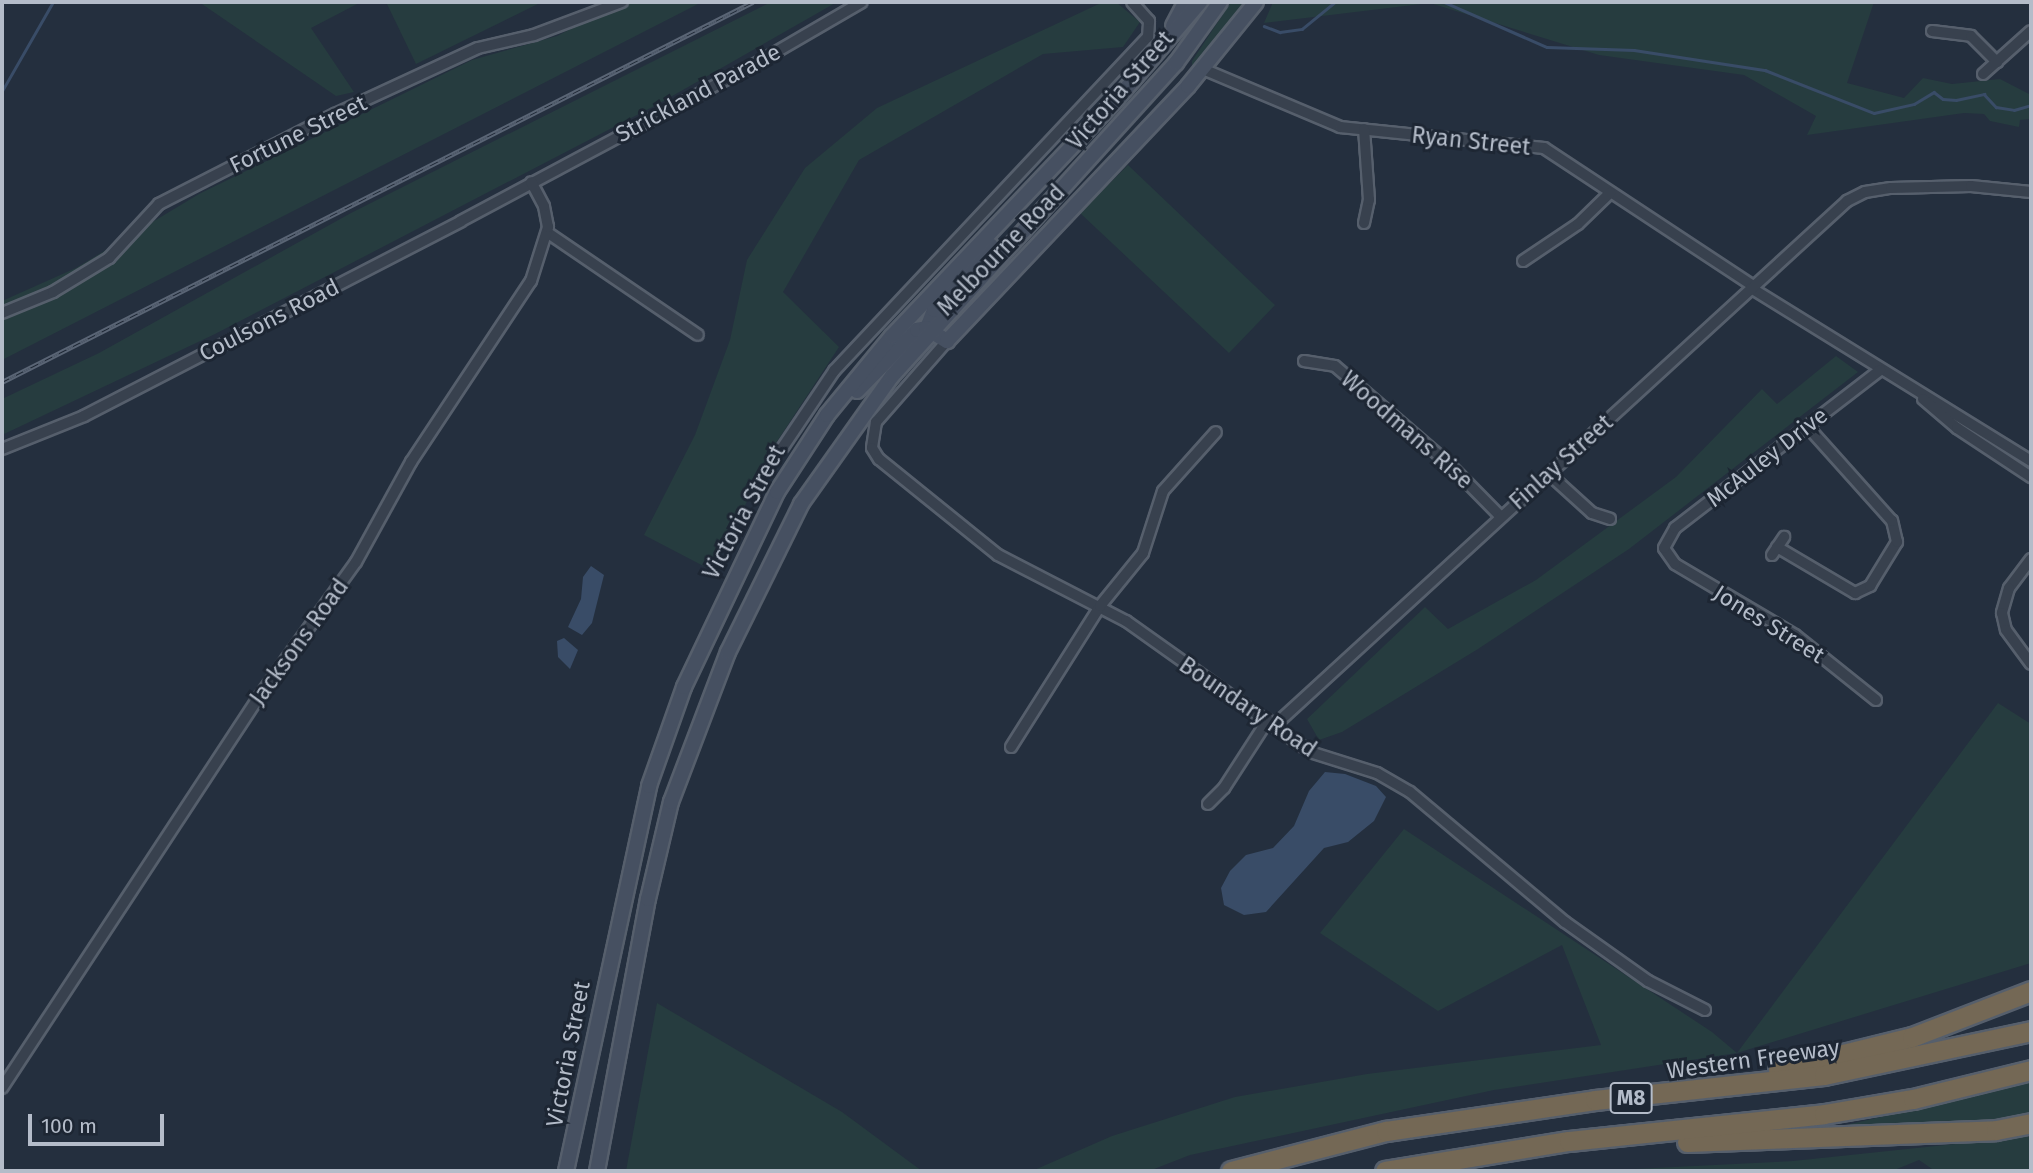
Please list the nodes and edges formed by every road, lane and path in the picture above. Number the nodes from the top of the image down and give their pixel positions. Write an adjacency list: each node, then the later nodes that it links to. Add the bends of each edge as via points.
1 (622, 2): 23 (street, Fortune Street, via 545,31 478,48 335,114 159,204 108,258 53,292)
2 (862, 2): 16 (street, Strickland Parade)
3 (1132, 2): 33 (street, via 1150,26 1143,44 834,372)
4 (1186, 2): 11 (main road)
5 (1200, 2): 11 (main road, Victoria Street)
6 (1220, 2): 24 (main road, Victoria Street, via 1176,63)
7 (1255, 2): 12 (main road, Melbourne Road)
8 (1932, 31): 10 (street, via 1971,36)
9 (2031, 31): 10 (street)
10 (1997, 62): 13 (street)
11 (1150, 63): 14 (main road, Victoria Street)
12 (1203, 69): 15 (street, Ryan Street, via 1340,127); 26 (main road, Melbourne Road)
13 (1983, 74)
14 (1117, 99): 24 (main road, via 937,305 929,321); 32 (main road, Victoria Street, via 892,336)
15 (1364, 130): 17 (street, Ryan Street, via 1544,148); 19 (street, via 1369,200)
16 (531, 182): 20 (street, via 544,206); 34 (street, Coulsons Road, via 84,416)
17 (1610, 192): 21 (street, via 1578,225); 22 (street, Ryan Street)
18 (2031, 192): 22 (street, Finlay Street, via 1971,186 1865,192 1847,201)
19 (1364, 223)
20 (548, 233): 25 (street); 52 (street, Jacksons Road, via 531,281 411,462 356,562 256,701)
21 (1523, 261)
22 (1752, 287): 28 (street, Ryan Street); 36 (street, Finlay Street)
23 (2, 313)
24 (932, 332): 26 (main road, Melbourne Road); 32 (main road, via 925,328 913,333); 57 (main road, Victoria Street, via 868,406 801,504 710,694 658,853)
25 (698, 335)
26 (947, 341): 31 (street, Melbourne Road, via 879,418)
27 (1304, 361): 37 (street, Woodmans Rise, via 1335,366 1449,464)
28 (1880, 370): 29 (street, McAuley Drive); 35 (street, Ryan Street, via 1916,393 1956,428)
29 (1807, 426): 39 (street, via 1892,521 1897,542 1870,586 1855,593); 40 (street, McAuley Drive, via 1672,531)
30 (1216, 432): 42 (street, via 1163,491 1143,553)
31 (871, 438): 42 (street, Boundary Road, via 879,459 986,546)
32 (806, 445): 56 (main road, Victoria Street, via 736,572 662,746 632,851)
33 (783, 447)
34 (2, 449)
35 (2030, 469)
36 (1549, 474): 37 (street, Finlay Street); 38 (street, via 1592,513)
37 (1501, 517): 45 (street, Finlay Street)
38 (1610, 519)
39 (1778, 546)
40 (1664, 550): 44 (street, Jones Street, via 1669,560 1694,577 1795,635)
41 (2031, 559): 43 (street, via 2008,588 2002,613 2009,635)
42 (1100, 606): 45 (street, Boundary Road); 46 (street)
43 (2031, 664)
44 (1876, 700)
45 (1272, 723): 47 (street, Finlay Street); 49 (street, Boundary Road, via 1315,754 1377,773 1410,792 1565,922 1648,981)
46 (1011, 747)
47 (1208, 804)
48 (2031, 991): 53 (highway, via 1912,1037)
49 (1705, 1010)
50 (2031, 1031): 53 (highway, Western Freeway / M8, via 1910,1060)
51 (2031, 1070): 55 (highway, M8, via 1913,1099 1824,1114)
52 (2, 1088)
53 (1668, 1095): 58 (highway, Western Freeway / M8, via 1595,1100 1386,1131)
54 (2031, 1123): 55 (highway, via 1996,1130 1757,1141)
55 (1569, 1141): 59 (highway, M8)
56 (566, 1171)
57 (597, 1171)
58 (1231, 1171)
59 (1385, 1171)

